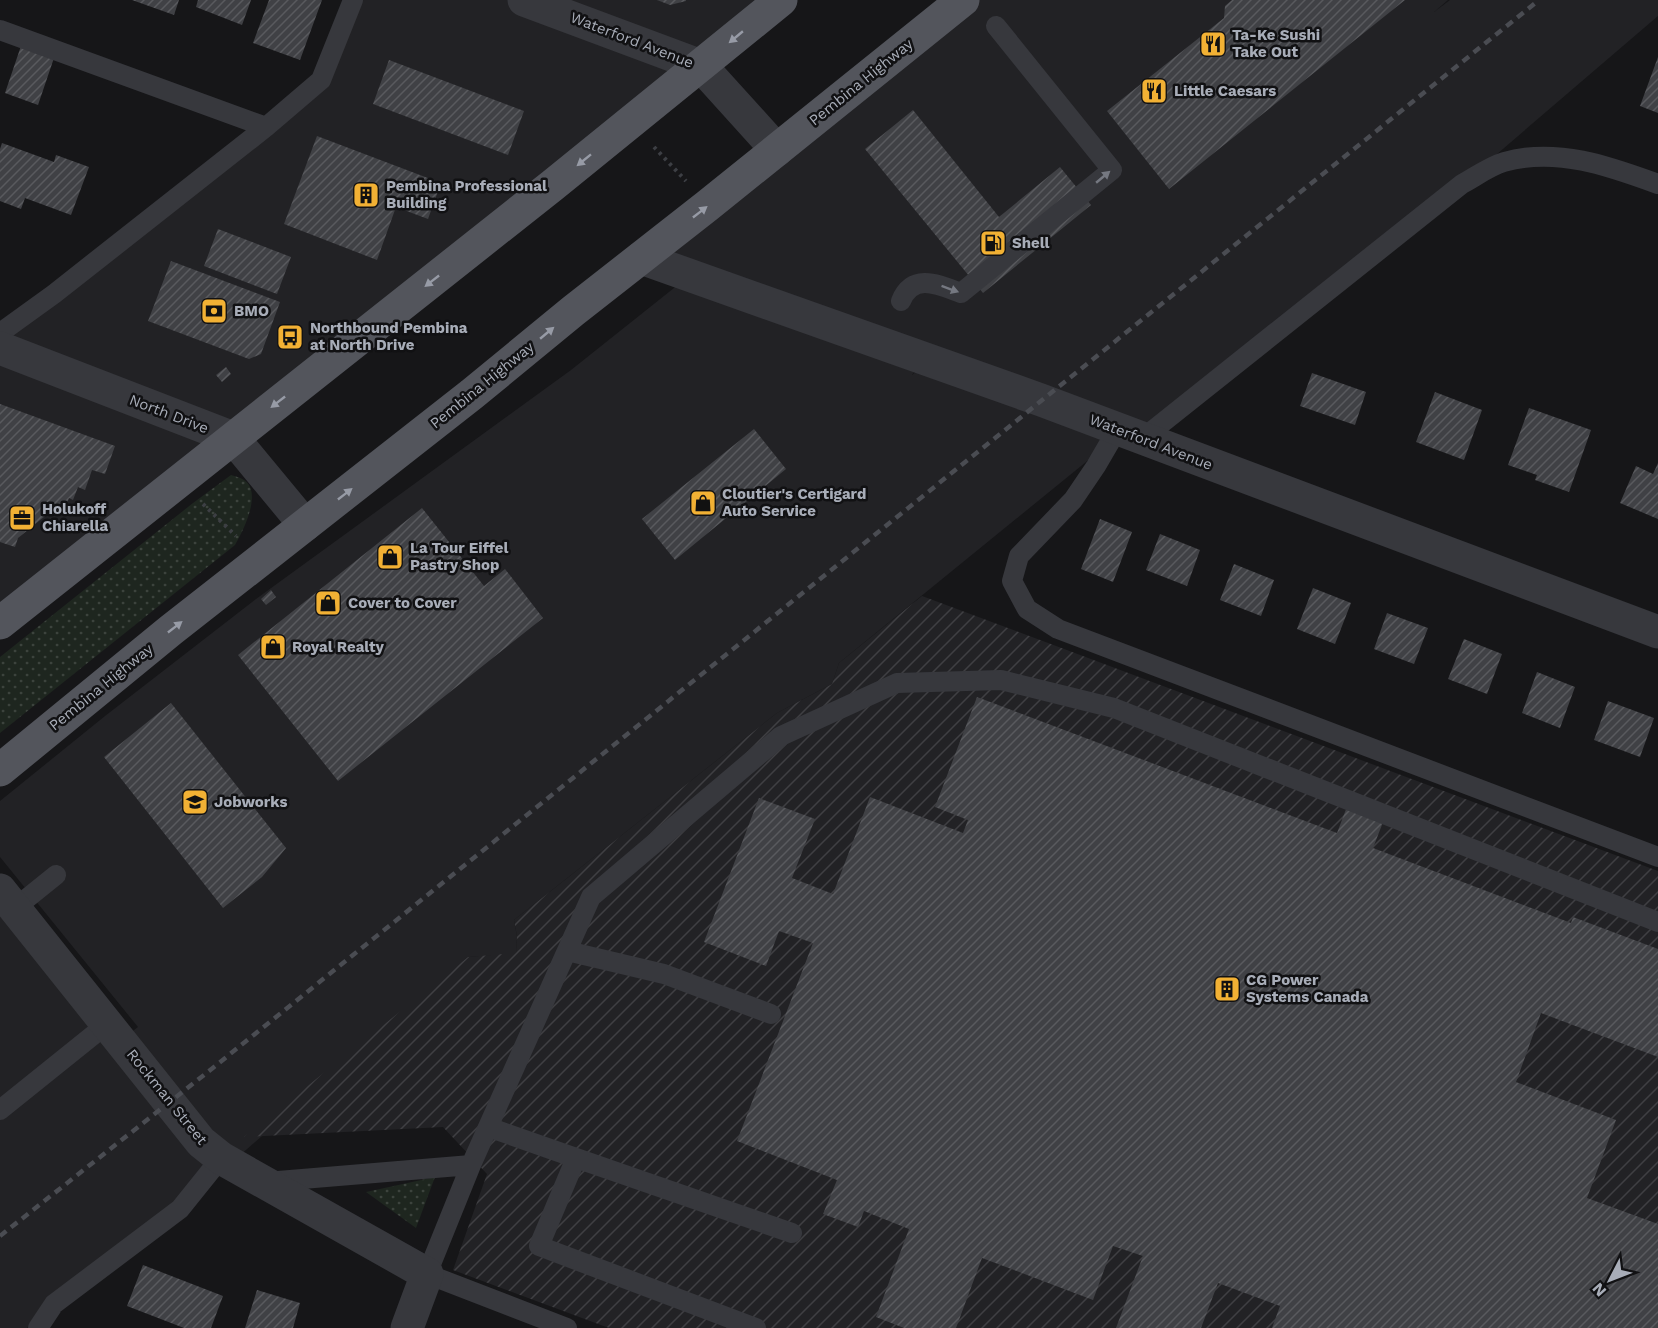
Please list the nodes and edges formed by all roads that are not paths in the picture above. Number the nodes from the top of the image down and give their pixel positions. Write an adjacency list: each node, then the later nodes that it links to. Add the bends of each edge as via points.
1 (353, 0): 8 (lane, via 321,80)
2 (524, 0): 7 (street, Waterford Avenue)
3 (781, 0): 7 (main road, one-way to 7)
4 (963, 0): 9 (main road, Pembina Highway)
5 (996, 26): 12 (lane, one-way to 5, via 912,285 925,282 961,293 1112,170)
6 (0, 30): 8 (lane)
7 (701, 66): 9 (street, Waterford Avenue); 16 (main road, one-way to 16)
8 (266, 127): 13 (lane)
9 (777, 150): 11 (main road, Pembina Highway, one-way to 9)
10 (1658, 184): 15 (lane, via 1572,158 1533,156 1501,163 1462,184)
11 (641, 258): 15 (street, Waterford Avenue); 17 (main road, Pembina Highway, one-way to 11)
12 (901, 301)
13 (0, 333)
14 (0, 348): 16 (street, North Drive)
15 (1130, 434): 19 (street, Waterford Avenue); 21 (lane, via 1096,466 1073,500 1019,556 1012,581 1027,609 1058,629)
16 (233, 438): 17 (street, North Drive); 18 (main road)
17 (305, 525): 20 (main road, Pembina Highway, one-way to 17)
18 (0, 622)
19 (1658, 632)
20 (0, 770)
21 (1658, 856)
22 (56, 875): 23 (lane)
23 (7, 899): 27 (street, Rockman Street)
24 (1658, 922): 25 (lane, via 1114,708 1001,680 978,680 897,683 781,736 591,897)
25 (567, 951): 26 (lane, via 664,974); 29 (lane)
26 (771, 1014)
27 (107, 1024): 28 (lane); 30 (street, Rockman Street, via 201,1142)
28 (0, 1110)
29 (488, 1127): 31 (lane); 32 (lane)
30 (221, 1158): 33 (street, Rockman Street); 36 (lane, via 180,1209 54,1304)
31 (576, 1158): 34 (lane); 39 (lane, via 538,1246)
32 (471, 1164): 33 (lane); 35 (lane)
33 (264, 1182): 35 (street, Rockman Street)
34 (792, 1233)
35 (427, 1274): 37 (street); 38 (lane)
36 (38, 1328)
37 (407, 1328)
38 (567, 1328)
39 (756, 1328)

